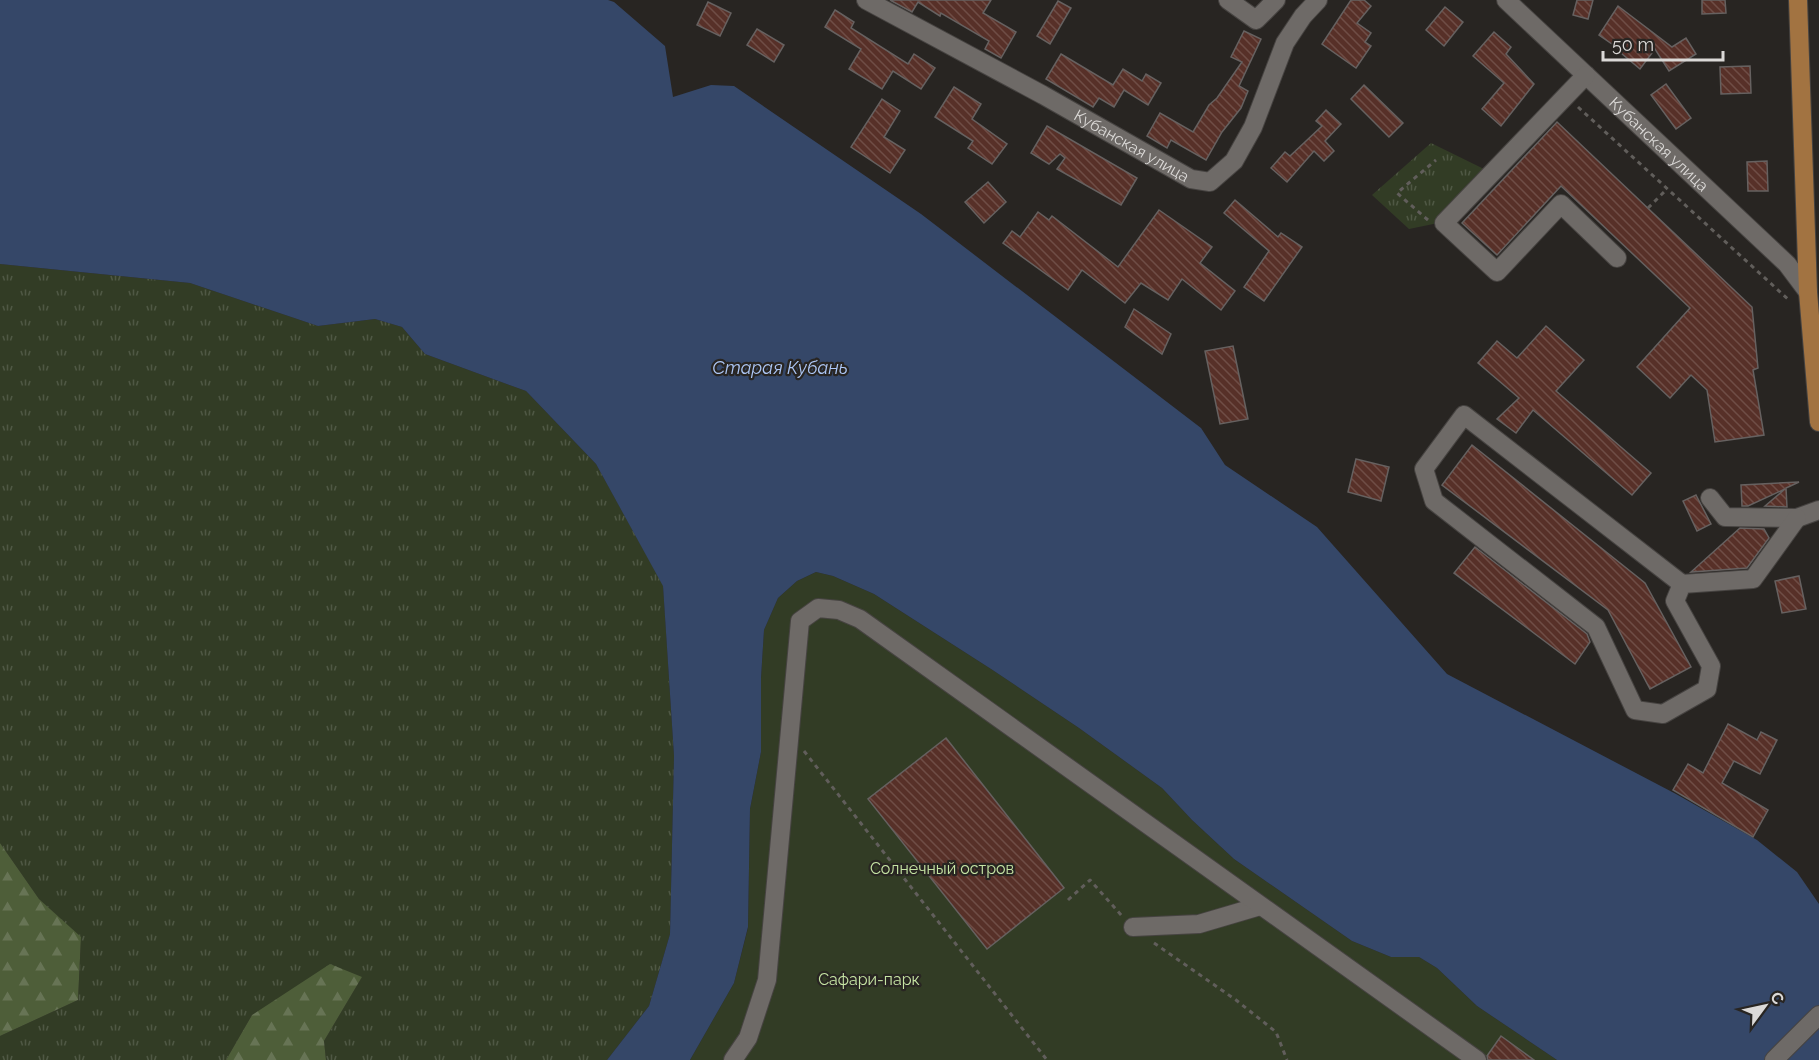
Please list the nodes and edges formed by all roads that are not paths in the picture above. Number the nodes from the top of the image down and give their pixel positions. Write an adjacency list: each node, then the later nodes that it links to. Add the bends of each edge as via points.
1 (866, 0): 4 (street, Кубанская улица, via 1191,179 1210,182 1234,161 1253,127 1285,42)
2 (1228, 0): 3 (street, via 1256,20)
3 (1276, 0)
4 (1318, 0)
5 (1506, 0): 7 (street, Кубанская улица)
6 (1798, 0): 9 (main road)
7 (1586, 75): 8 (street, via 1444,224 1497,272 1561,204); 9 (street, Кубанская улица)
8 (1617, 258)
9 (1813, 292): 10 (main road)
10 (1819, 422)
11 (1710, 498): 13 (street, via 1725,517)
12 (1819, 510): 13 (street)
13 (1797, 518): 14 (street, via 1753,579)
14 (1682, 584): 14 (street, via 1464,415 1424,470 1434,501 1596,627 1635,710 1663,714 1707,689 1711,666 1675,601)
15 (1260, 906): 16 (street, via 1199,924); 18 (street, via 860,619 839,610 818,608 800,621 767,980 748,1038); 19 (street)
16 (1132, 927)
17 (1819, 1015): 20 (street)
18 (733, 1060)
19 (1477, 1060)
20 (1774, 1060)

